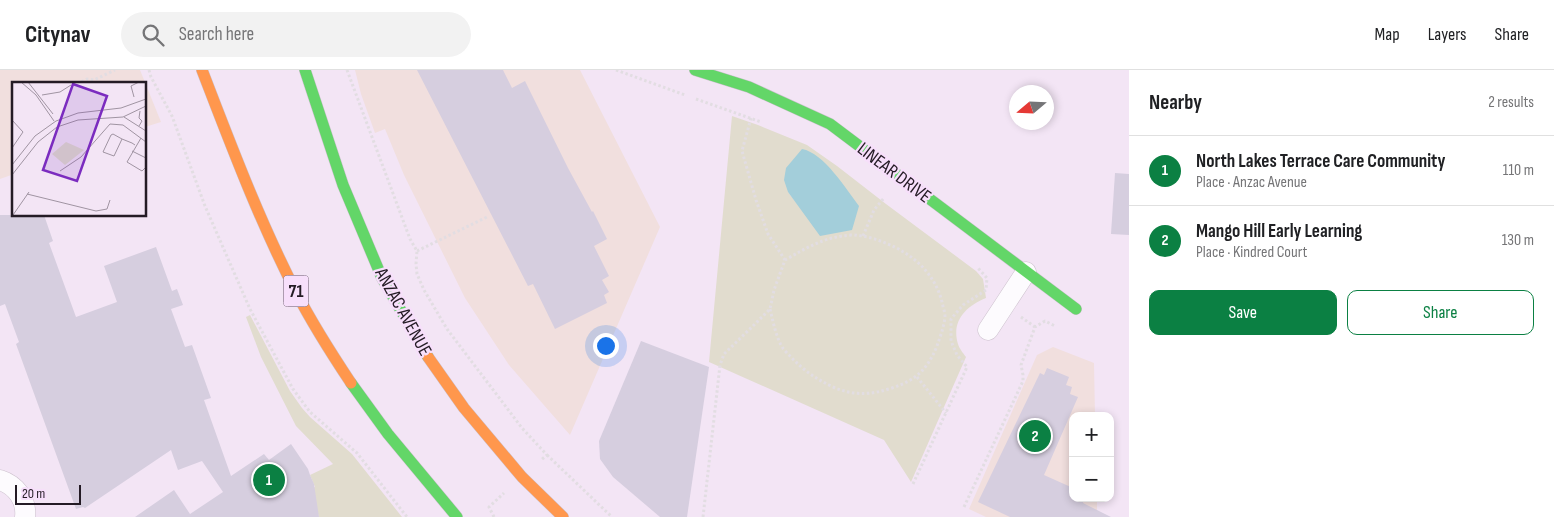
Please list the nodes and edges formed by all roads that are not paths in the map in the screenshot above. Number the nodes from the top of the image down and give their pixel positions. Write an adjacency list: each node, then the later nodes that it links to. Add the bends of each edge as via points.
1 (202, 70): 9 (main road, 71, via 267,232 322,338 383,428)
2 (306, 70): 8 (main road, ANZAC AVENUE, via 344,185 382,278 410,329 464,408 522,477)
3 (695, 70): 4 (main road, LINEAR DRIVE, via 749,87 830,124)
4 (1026, 272): 5 (main road, LINEAR DRIVE); 6 (street)
5 (1076, 309)
6 (988, 330)
7 (0, 480): 10 (street, via 19,493 24,502)
8 (553, 508): 11 (main road); 12 (main road, ANZAC AVENUE)
9 (453, 515)
10 (25, 517)
11 (544, 517)
12 (563, 517)

